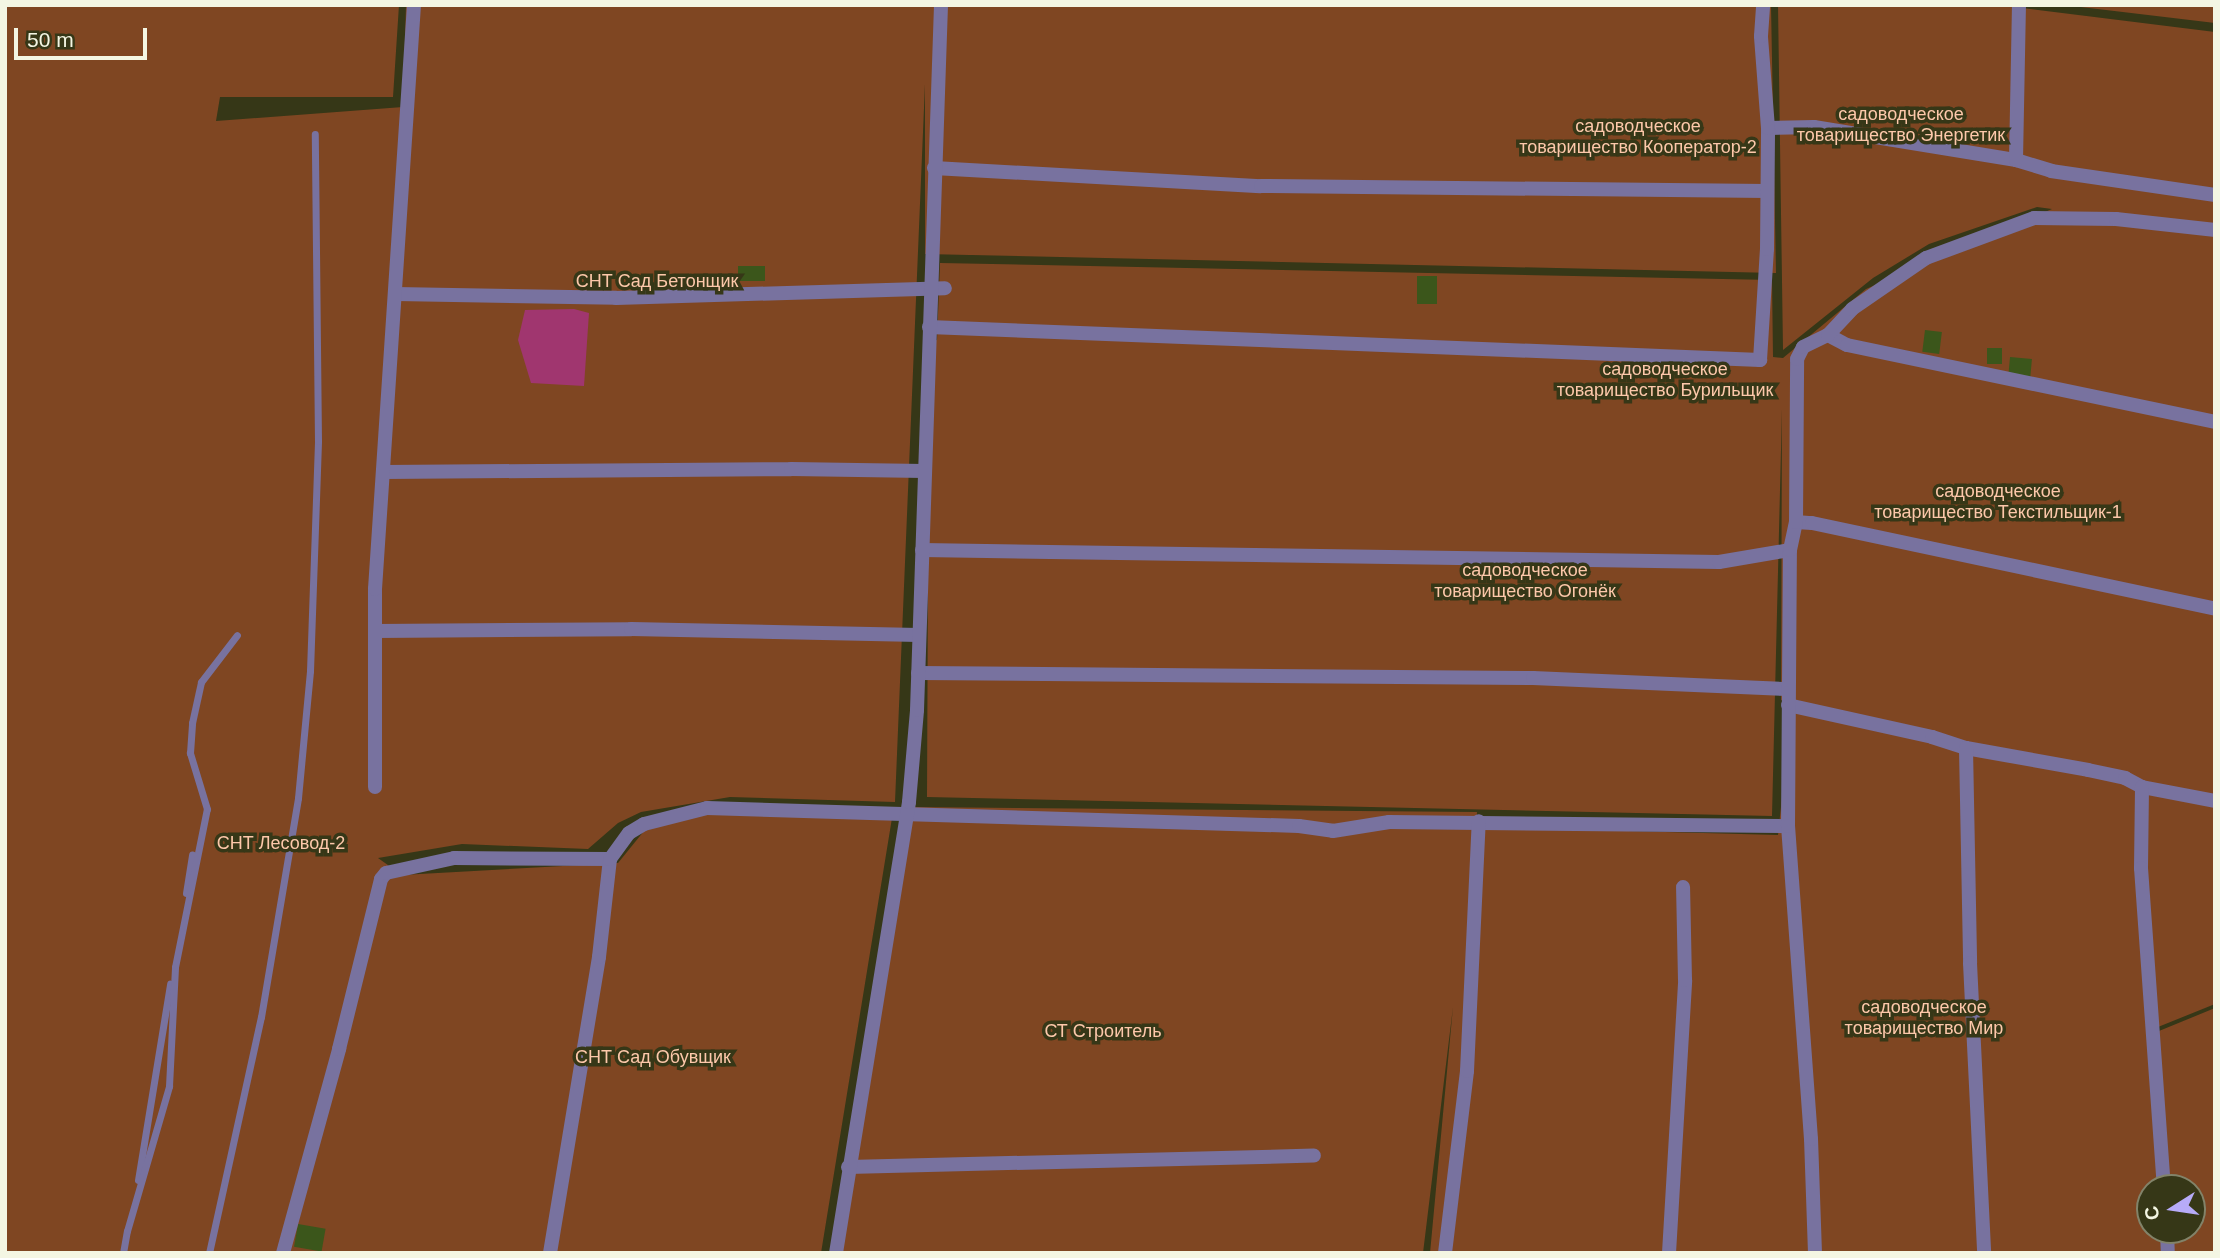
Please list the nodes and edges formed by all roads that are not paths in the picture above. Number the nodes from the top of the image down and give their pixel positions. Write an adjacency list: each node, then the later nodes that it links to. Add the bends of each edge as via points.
1 (414, 5): 13 (street)
2 (941, 5): 8 (street)
3 (1763, 5): 5 (street)
4 (2019, 5): 7 (street)
5 (1768, 128): 7 (street, via 1814,127); 9 (street)
6 (315, 134): 43 (lane, via 318,441 310,671 287,879)
7 (2016, 160): 10 (street, via 2051,171)
8 (934, 168): 9 (street, via 1261,186); 12 (street)
9 (1767, 191): 14 (street, via 1760,360)
10 (2215, 195)
11 (2215, 230): 15 (street, via 2116,219 2034,218 1926,258 1852,309)
12 (938, 289): 13 (street, via 616,298); 14 (street)
13 (396, 294): 18 (street)
14 (929, 327): 17 (street)
15 (1828, 335): 16 (street, via 1847,345); 19 (street, via 1803,347 1797,359)
16 (2215, 422)
17 (925, 471): 18 (street); 20 (street)
18 (384, 472): 23 (street)
19 (1796, 522): 21 (street); 22 (street)
20 (922, 550): 21 (street, via 1719,562); 25 (street)
21 (1790, 550): 27 (street)
22 (2215, 609)
23 (376, 631): 25 (street, via 631,629); 30 (street)
24 (237, 635): 42 (lane, via 201,682 192,723 190,753 207,808 175,967 169,1086)
25 (919, 635): 26 (street)
26 (918, 673): 27 (street, via 1533,678); 33 (street)
27 (1788, 689): 28 (street)
28 (1787, 705): 29 (street); 35 (street)
29 (1966, 748): 31 (street, via 2125,778); 50 (street, via 1970,962)
30 (375, 787)
31 (2142, 787): 32 (street); 41 (street, via 2141,868)
32 (2215, 801)
33 (907, 813): 34 (street, via 1299,826 1333,831 1389,822); 37 (street, via 706,808 643,824 629,833); 40 (street)
34 (1479, 821): 35 (street); 47 (street, via 1467,1071)
35 (1788, 826): 49 (street)
36 (192, 853): 42 (lane)
37 (610, 859): 44 (street, via 454,858 386,873 381,879); 45 (street, via 599,957)
38 (1683, 887): 48 (street, via 1685,980)
39 (1314, 1156): 40 (street)
40 (848, 1167): 46 (street)
41 (2163, 1174)
42 (124, 1253)
43 (209, 1253)
44 (283, 1253)
45 (550, 1253)
46 (836, 1253)
47 (1445, 1253)
48 (1669, 1253)
49 (1815, 1253)
50 (1984, 1253)

